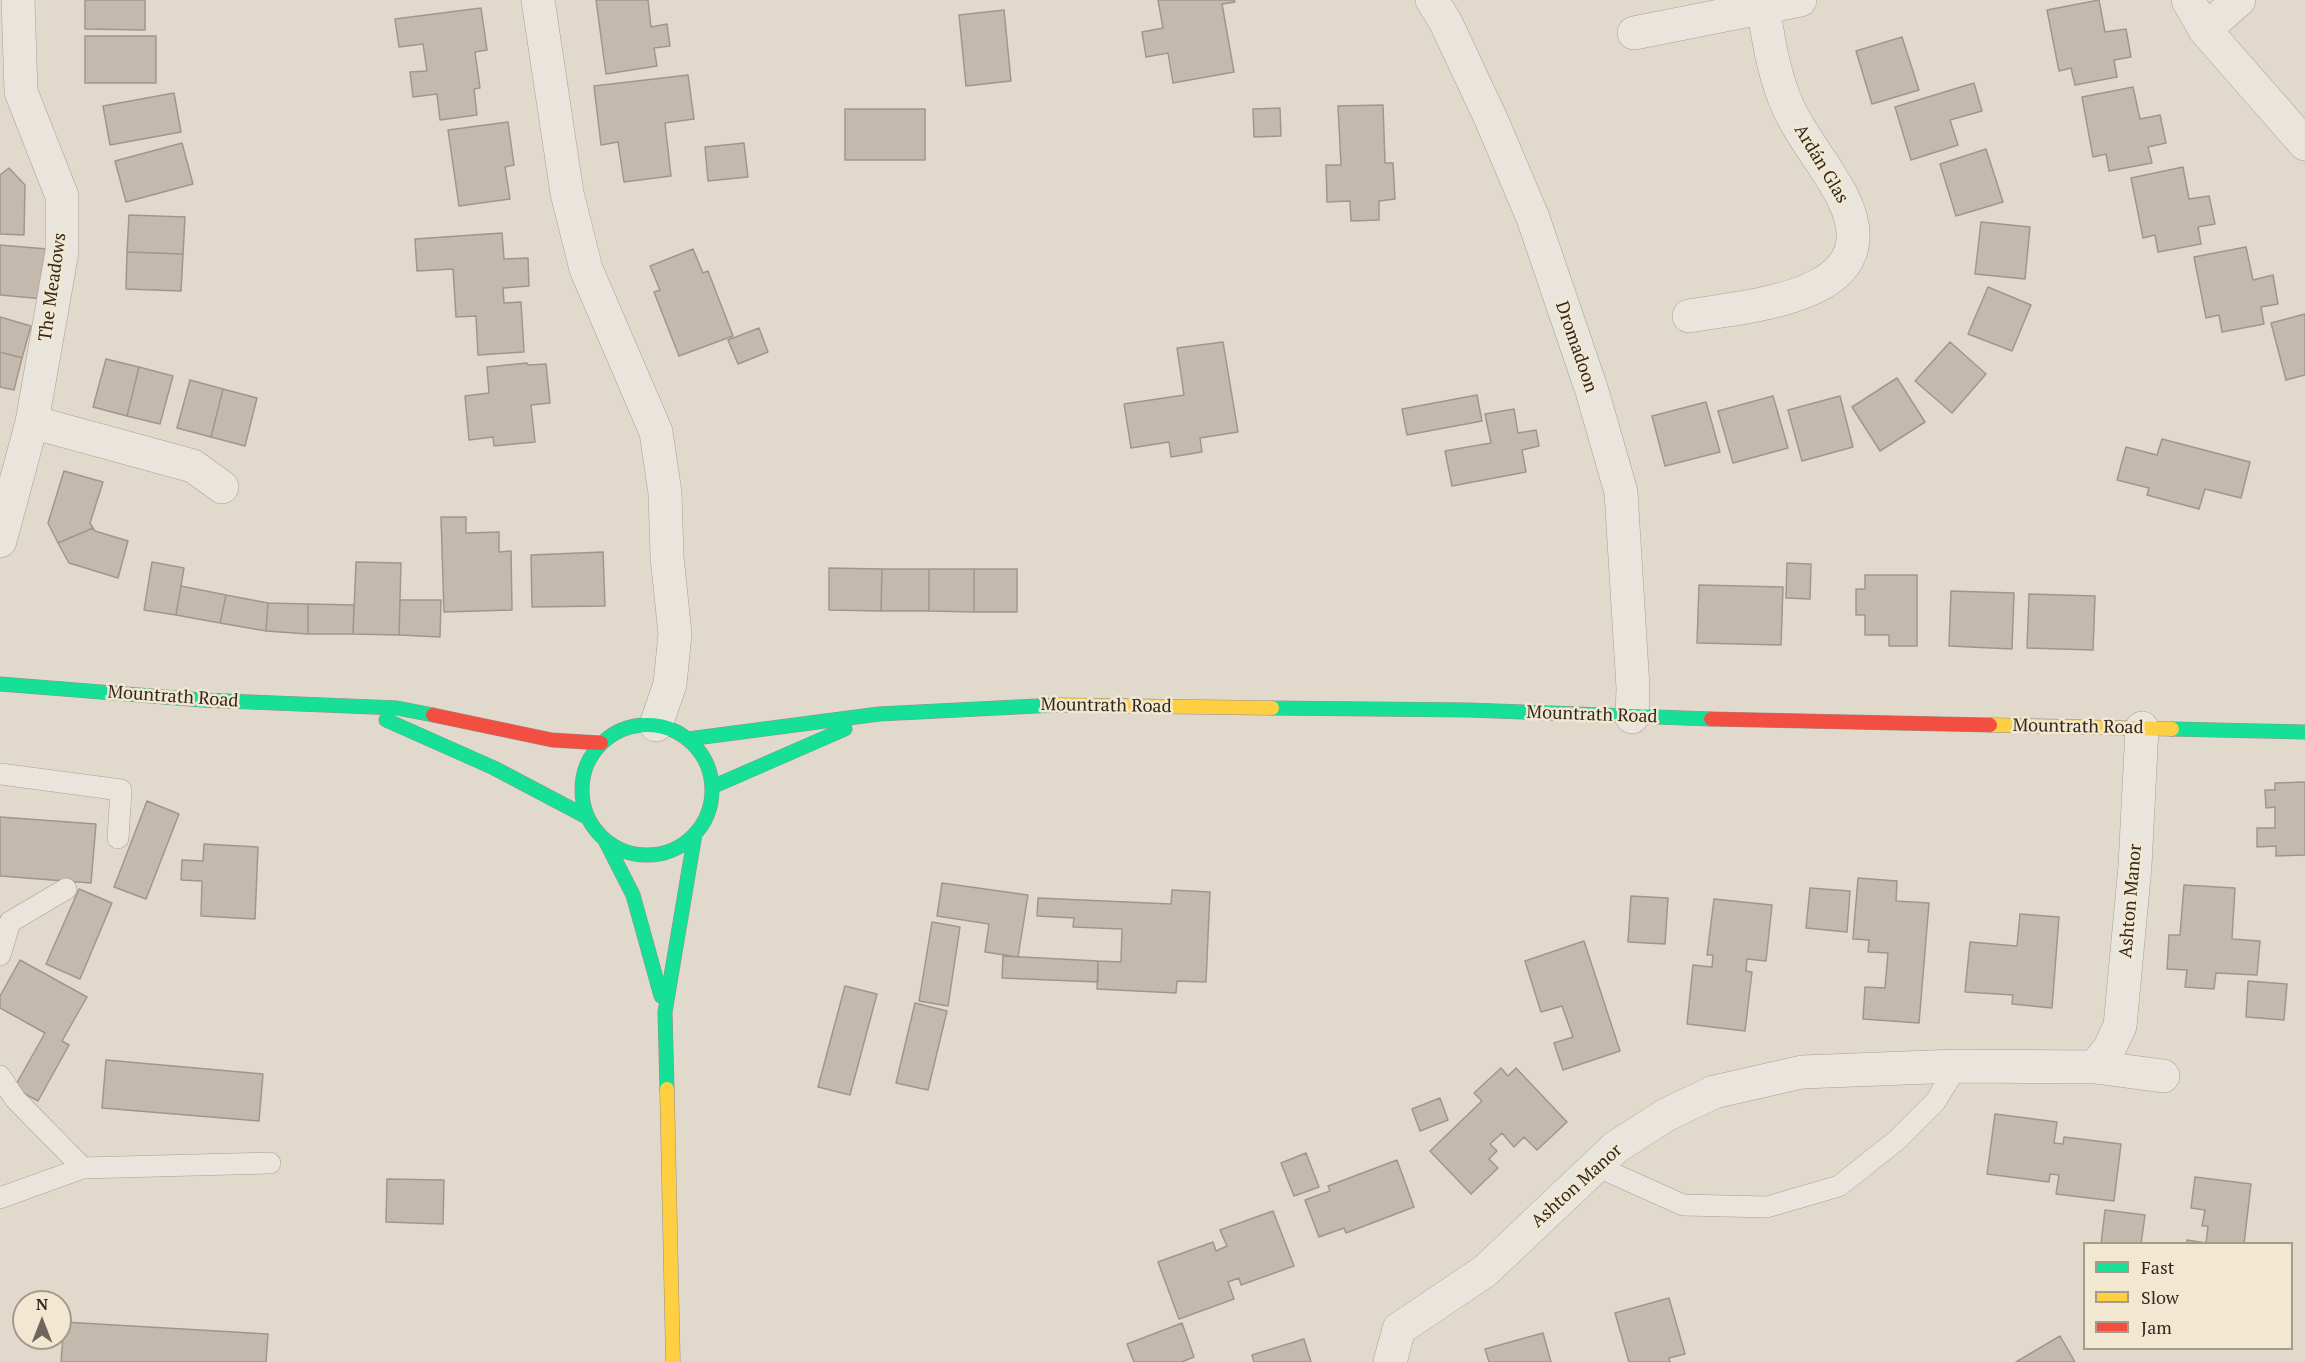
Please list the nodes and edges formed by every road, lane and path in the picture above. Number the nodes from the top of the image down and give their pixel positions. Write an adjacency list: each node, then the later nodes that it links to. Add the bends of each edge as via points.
1 (18, 0): 12 (street, The Meadows, via 21,92 62,196 62,252)
2 (538, 0): 19 (street, via 567,193 585,269 656,432 665,493 675,634 670,684)
3 (1431, 0): 18 (street, Dromadoon, via 1446,23 1491,119 1533,218 1592,391 1621,492 1634,688)
4 (1800, 0): 7 (street)
5 (2188, 0): 8 (street)
6 (2239, 0): 8 (street)
7 (1763, 7): 9 (street); 11 (street, Ardán Glas, via 1776,78 1802,137 1844,199 1853,238 1848,256 1835,277 1816,288 1792,297)
8 (2205, 30): 10 (street)
9 (1634, 33)
10 (2305, 144)
11 (1689, 316)
12 (32, 422): 13 (street, via 193,466); 14 (street, The Meadows)
13 (222, 487)
14 (0, 541)
15 (0, 684): 16 (main road, Mountrath Road)
16 (346, 707): 23 (main road, Mountrath Road, via 397,708 552,740); 26 (main road, Mountrath Road, via 440,742)
17 (879, 714): 18 (main road, Mountrath Road, via 1035,705 1469,710); 22 (main road, Mountrath Road); 25 (main road, Mountrath Road)
18 (1632, 717): 20 (main road, Mountrath Road)
19 (656, 725): 22 (main road); 23 (main road, via 626,728)
20 (2142, 728): 21 (main road, Mountrath Road); 34 (street, Ashton Manor, via 2135,866 2120,1026 2109,1050)
21 (2305, 732)
22 (688, 739): 25 (main road, via 705,760)
23 (601, 743): 26 (main road, via 582,778)
24 (0, 774): 28 (lane, via 122,790)
25 (712, 787): 27 (main road, via 710,807)
26 (587, 817): 29 (main road)
27 (695, 834): 29 (main road, via 680,846 651,855 632,853); 32 (main road)
28 (118, 838)
29 (605, 840): 32 (main road, via 633,895)
30 (66, 889): 31 (lane, via 10,922)
31 (0, 955)
32 (665, 1012): 41 (main road)
33 (1957, 1066): 34 (street, Ashton Manor); 38 (street, Ashton Manor, via 1802,1072 1714,1092 1666,1115 1616,1147); 38 (lane, via 1935,1102 1897,1140 1839,1186 1767,1207 1683,1205)
34 (2095, 1066): 36 (street, Ashton Manor)
35 (0, 1076): 39 (lane, via 15,1099)
36 (2163, 1076)
37 (270, 1163): 39 (lane)
38 (1596, 1166): 42 (street, Ashton Manor, via 1485,1271 1399,1329)
39 (83, 1168): 40 (lane)
40 (0, 1198)
41 (673, 1362)
42 (1390, 1362)

